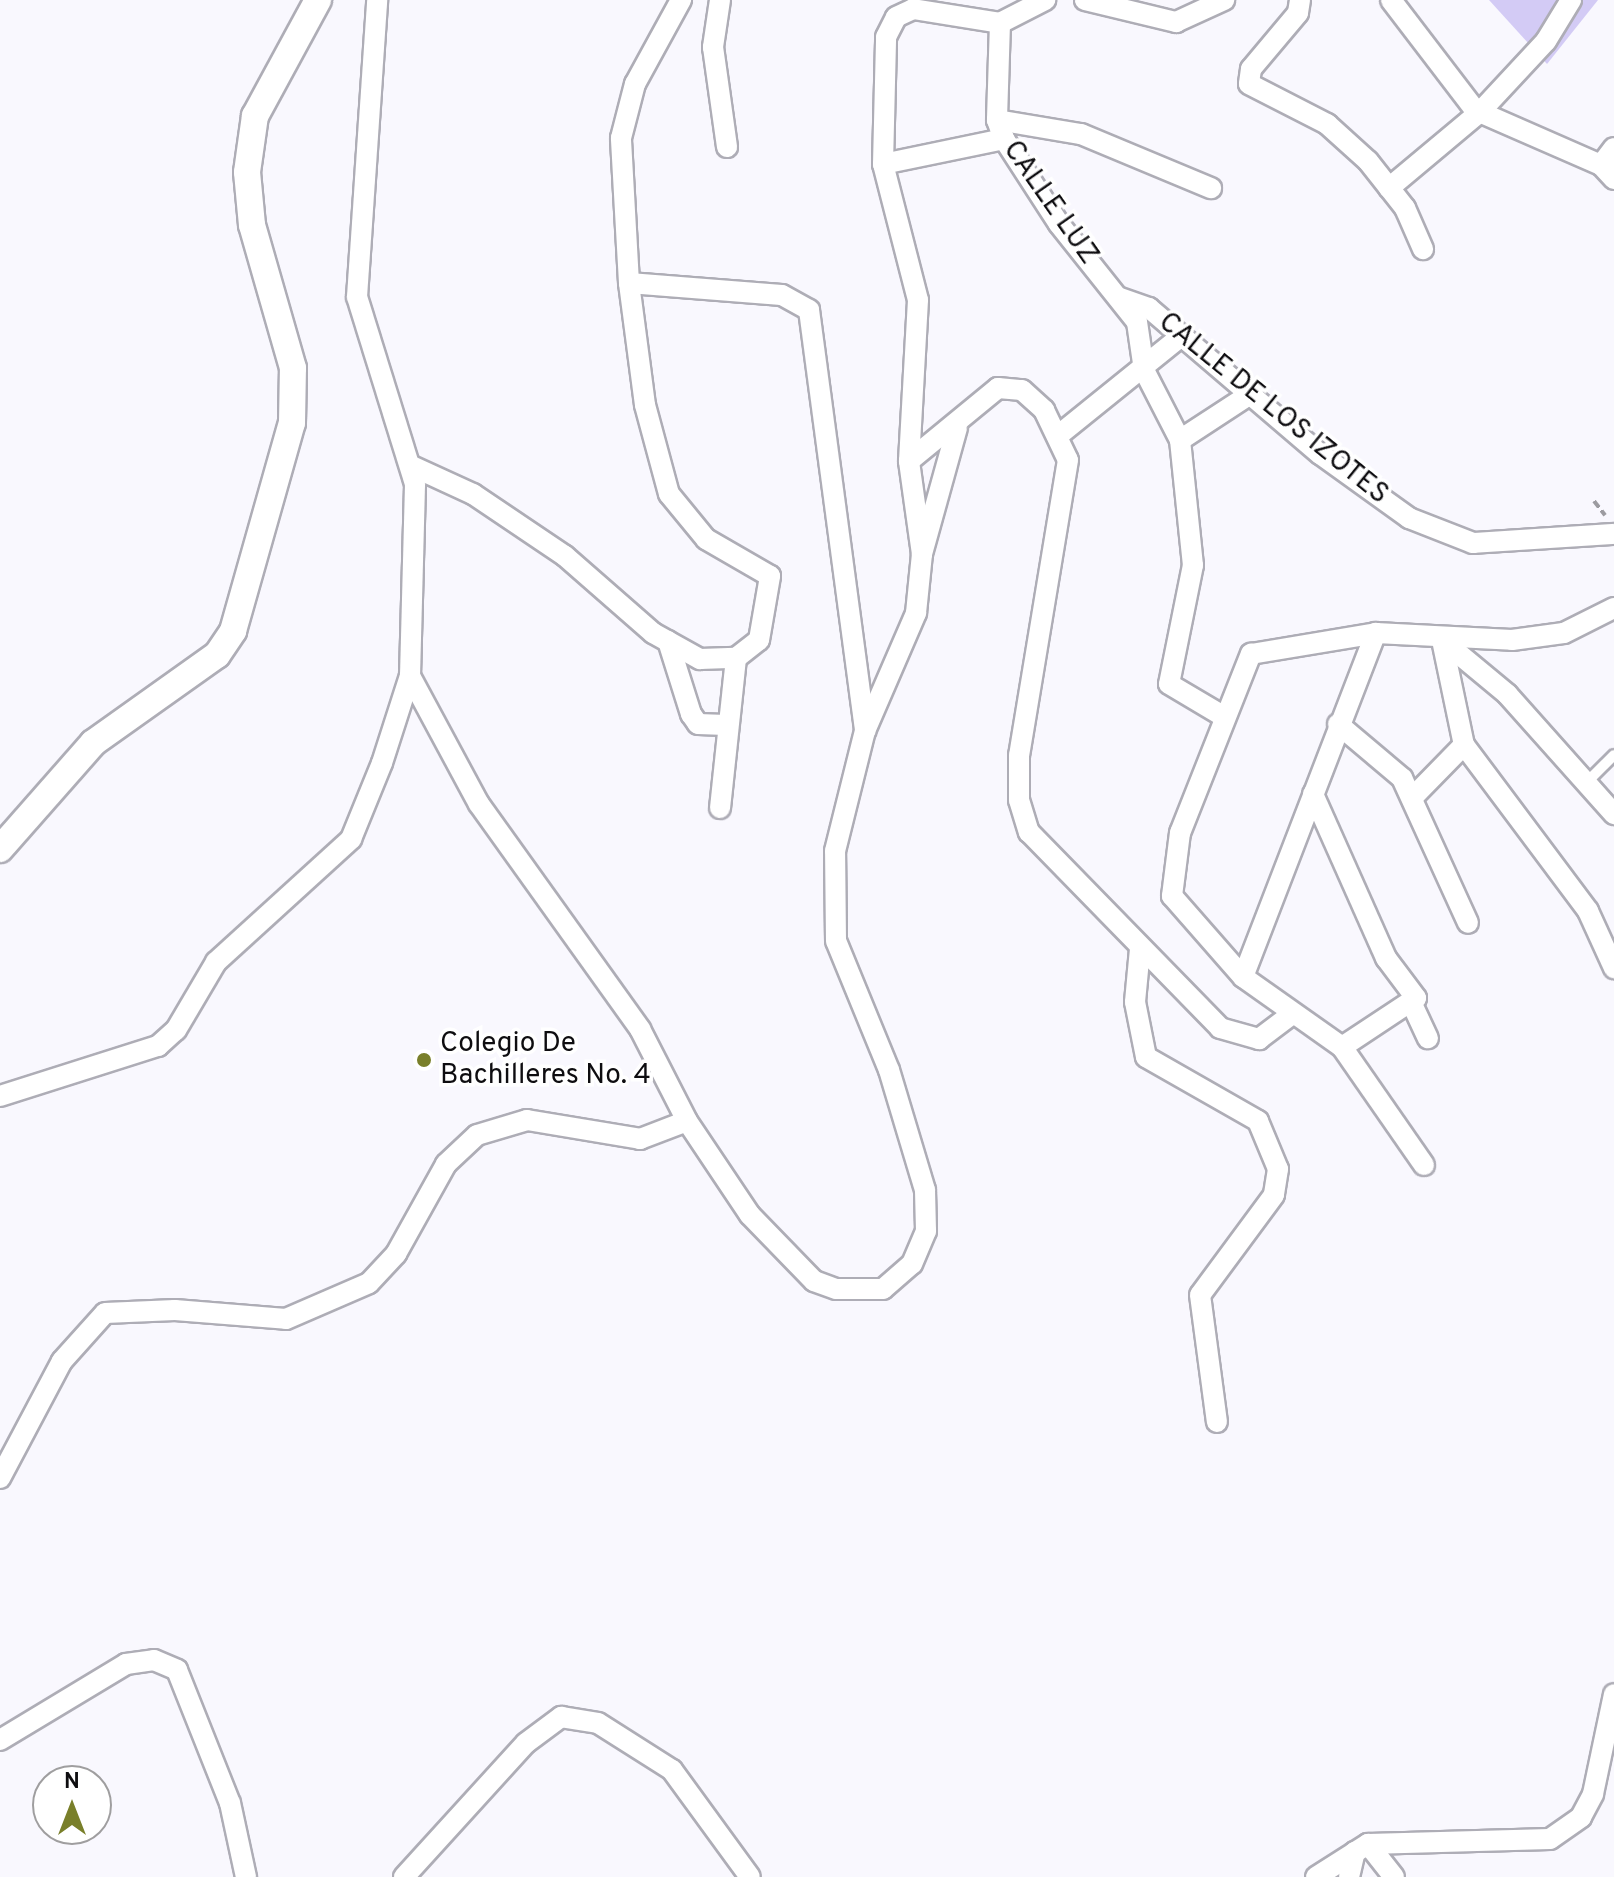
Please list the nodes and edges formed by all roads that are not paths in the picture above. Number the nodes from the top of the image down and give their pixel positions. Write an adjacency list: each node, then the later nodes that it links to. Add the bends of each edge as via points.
1 (318, 0): 51 (main road, via 255,116 247,172 252,225 293,368 292,423 233,631 217,655 93,743)
2 (377, 0): 31 (street, via 357,297)
3 (681, 0): 22 (street, via 635,84 621,138)
4 (720, 0): 15 (street, via 713,47)
5 (1045, 0): 11 (street)
6 (1085, 0): 7 (street, via 1176,22)
7 (1224, 0)
8 (1300, 0): 20 (street, via 1298,13 1251,69 1249,84 1327,124)
9 (1391, 0): 12 (street)
10 (1571, 0): 12 (street, via 1546,41)
11 (1000, 23): 13 (street, CALLE LUZ); 17 (street, via 913,9 896,17 880,78)
12 (1480, 112): 18 (street); 20 (street)
13 (997, 120): 14 (street, CALLE LUZ); 19 (street, via 1081,134)
14 (1004, 139): 17 (street); 23 (street, CALLE LUZ)
15 (727, 147)
16 (1614, 148): 18 (street)
17 (883, 164): 30 (street, via 918,300)
18 (1607, 172)
19 (1211, 188)
20 (1389, 188): 21 (street)
21 (1423, 249)
22 (629, 283): 38 (street, via 645,405 669,494 706,539 770,576 759,640); 43 (street, via 782,295 809,310)
23 (1118, 297): 24 (street, CALLE DE LOS IZOTES, via 1149,308); 25 (street, CALLE LUZ, via 1137,322)
24 (1180, 337): 25 (street); 26 (street, CALLE DE LOS IZOTES)
25 (1144, 370): 28 (street); 29 (street, CALLE LUZ)
26 (1249, 395): 29 (street); 32 (street, CALLE DE LOS IZOTES, via 1409,518 1473,543)
27 (957, 428): 28 (street, via 998,388 1009,387 1044,410); 30 (street); 33 (street)
28 (1060, 434): 53 (street, via 1068,460 1025,702 1019,800 1041,852)
29 (1180, 440): 40 (street, via 1193,565 1167,675 1169,684)
30 (909, 461): 33 (street)
31 (414, 467): 37 (street, via 473,494 565,556); 39 (street)
32 (1614, 534)
33 (922, 554): 43 (street, via 916,613)
34 (1614, 608): 36 (street, via 1564,633)
35 (1376, 633): 36 (street); 40 (street, via 1251,654); 41 (street)
36 (1442, 640): 44 (street); 46 (street, via 1507,694)
37 (668, 641): 38 (street, via 700,659); 42 (street, via 691,714 698,724)
38 (736, 658): 42 (street)
39 (410, 676): 60 (street, via 351,839 216,962 176,1030 158,1046); 61 (street, via 479,804 640,1029)
40 (1223, 716): 55 (street, via 1180,833 1172,896)
41 (1338, 724): 47 (street); 48 (street, via 1390,763)
42 (726, 725): 49 (street)
43 (865, 731): 61 (street, via 835,851 836,941 889,1070 925,1190 926,1231 912,1264 883,1289 836,1289 814,1281 750,1215)
44 (1464, 745): 48 (street); 54 (street, via 1588,911)
45 (1614, 755): 46 (lane)
46 (1589, 780): 50 (street)
47 (1313, 794): 55 (street); 56 (street, via 1381,948)
48 (1413, 797): 52 (street)
49 (720, 808)
50 (1614, 814)
51 (0, 849)
52 (1468, 923)
53 (1140, 949): 57 (street, via 1231,1033 1271,1037); 63 (street, via 1135,1002 1146,1057 1258,1121 1278,1169 1274,1195 1200,1295)
54 (1614, 968)
55 (1243, 977): 57 (street)
56 (1414, 1000): 58 (street); 59 (street)
57 (1290, 1016): 59 (street)
58 (1428, 1038)
59 (1342, 1047): 62 (street)
60 (0, 1096)
61 (687, 1121): 64 (street, via 640,1139 527,1120 477,1135 446,1164 396,1254 369,1283 286,1319 175,1310 105,1313 62,1361)
62 (1424, 1165)
63 (1217, 1422)
64 (0, 1478)
65 (1614, 1694): 66 (street)
66 (1609, 1734): 68 (street, via 1587,1805 1550,1839)
67 (0, 1740): 69 (street, via 126,1664 154,1660 177,1670 230,1803)
68 (1362, 1848): 72 (street); 73 (street); 74 (street)
69 (246, 1877)
70 (404, 1877): 71 (street, via 526,1743 561,1717 598,1723 672,1770)
71 (750, 1877)
72 (1316, 1877)
73 (1349, 1877)
74 (1394, 1877)

